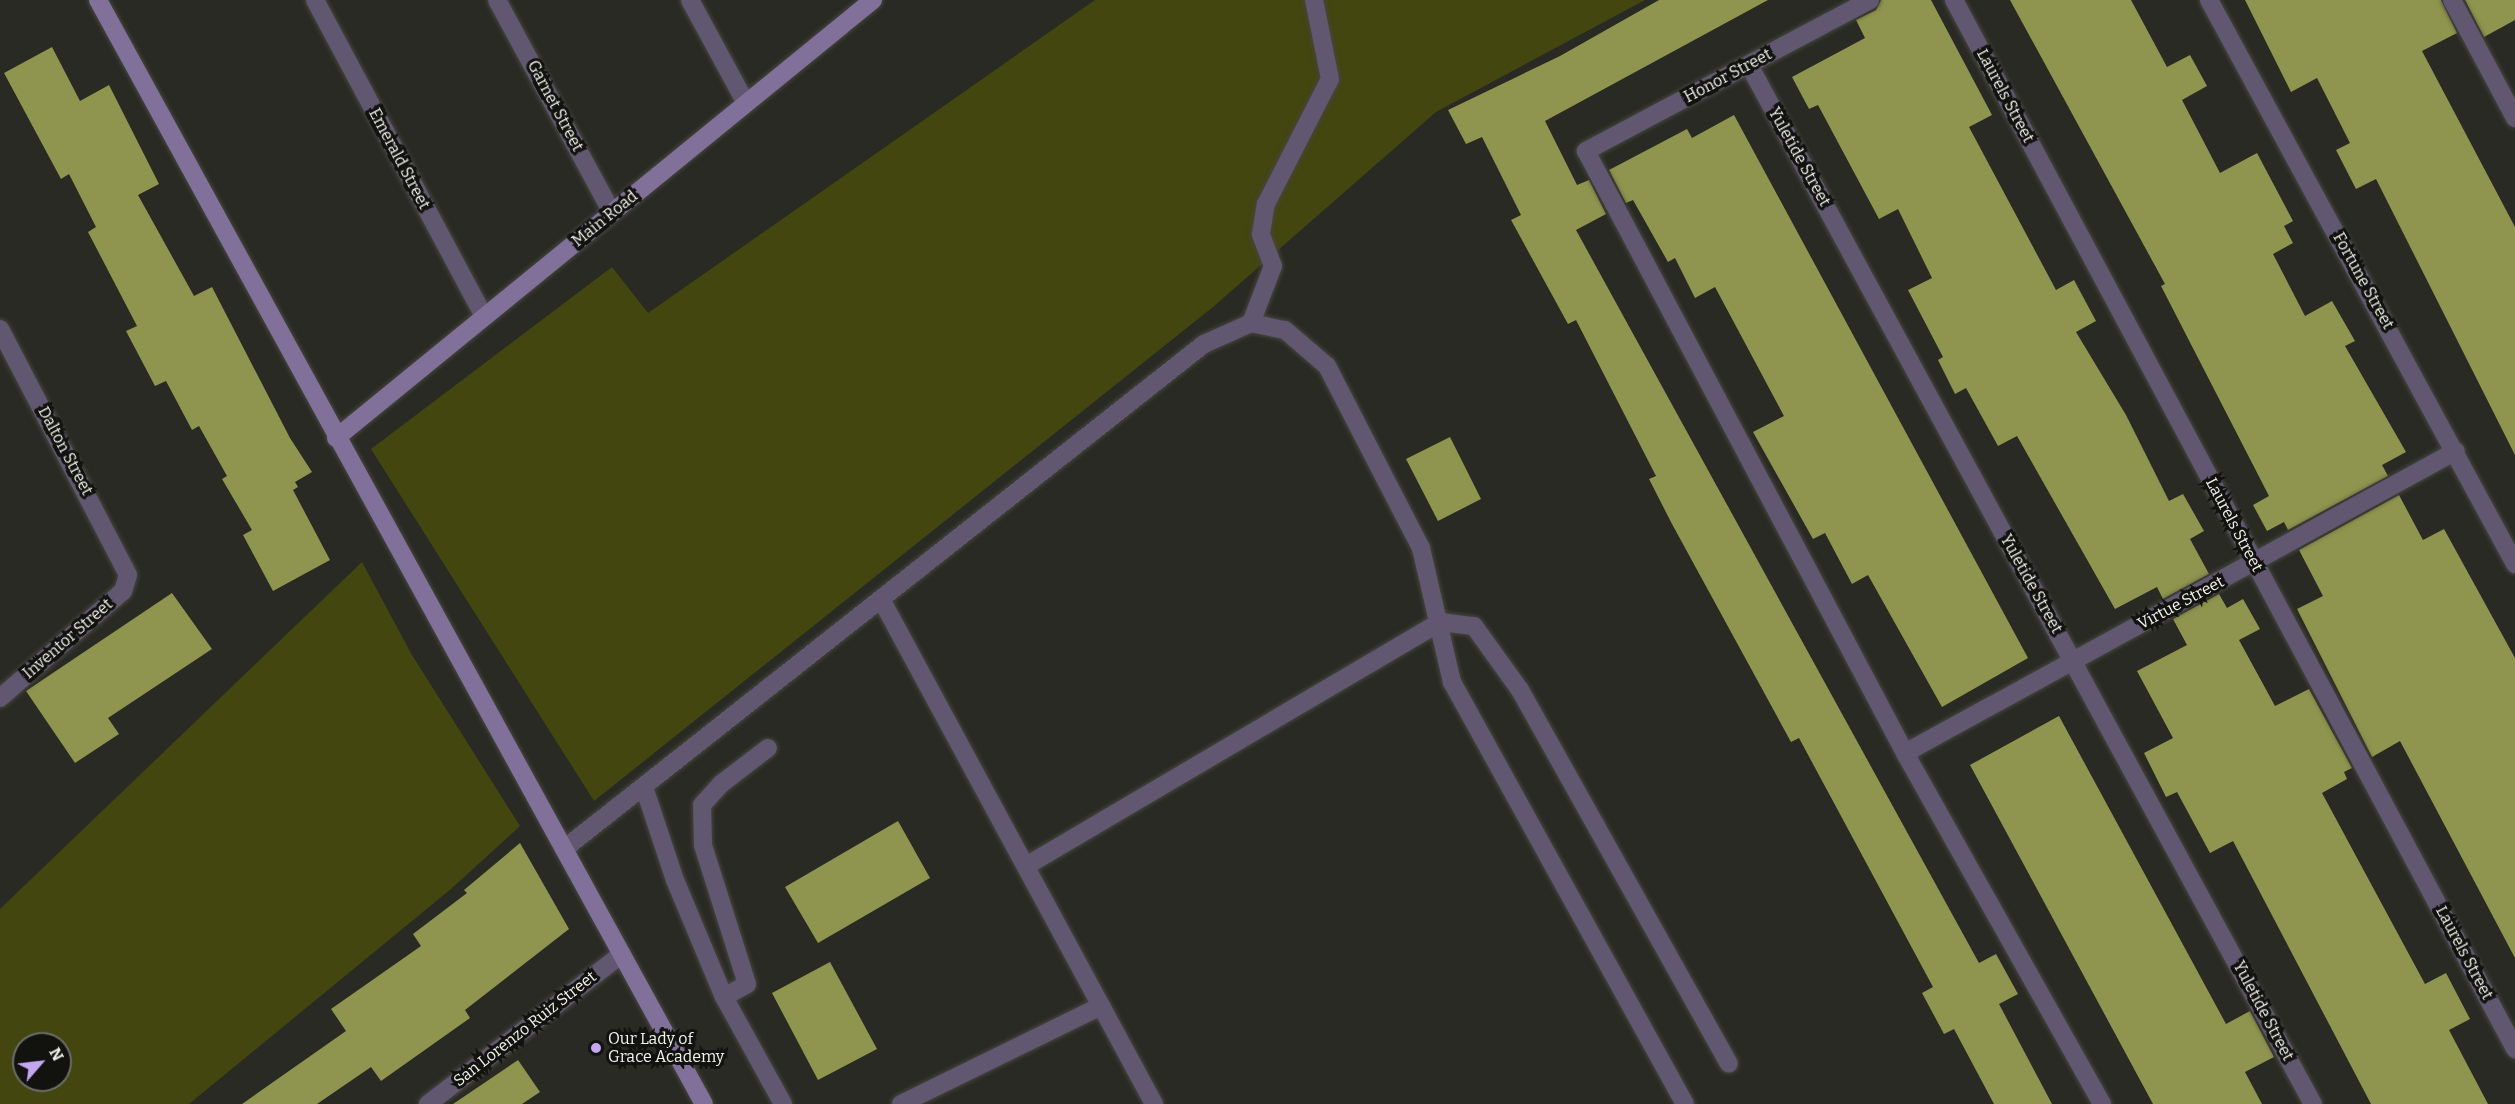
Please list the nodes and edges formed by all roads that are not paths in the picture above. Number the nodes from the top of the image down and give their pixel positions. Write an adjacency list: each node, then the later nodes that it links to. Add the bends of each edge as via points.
1 (98, 0): 18 (street)
2 (315, 0): 15 (street, Emerald Street)
3 (497, 0): 14 (street, Garnet Street)
4 (690, 0): 12 (street)
5 (873, 0): 12 (street, Main Road)
6 (1314, 0): 16 (street, via 1330,79 1266,204 1260,234 1273,266)
7 (1870, 0): 11 (street, Honor Street)
8 (1954, 0): 20 (street, Laurels Street)
9 (2209, 0): 19 (street, Fortune Street)
10 (2452, 0): 13 (street)
11 (1749, 65): 25 (street, Yuletide Street); 28 (street, Honor Street, via 1586,151)
12 (746, 103): 14 (street, Main Road)
13 (2515, 118)
14 (612, 213): 15 (street, Main Road)
15 (484, 317): 18 (street, Main Road)
16 (1251, 323): 23 (street, via 1204,344); 24 (street, via 1285,330 1327,366 1421,548)
17 (0, 329): 22 (street, Dalton Street)
18 (336, 438): 30 (street)
19 (2456, 451): 20 (street, Virtue Street); 21 (street, Fortune Street)
20 (2255, 564): 25 (street, Virtue Street); 35 (street, Laurels Street)
21 (2515, 564)
22 (128, 575): 26 (street, Inventor Street, via 123,591)
23 (881, 599): 29 (street); 31 (street)
24 (1440, 622): 31 (street); 36 (street, via 1474,626 1520,690); 42 (street, via 1452,682)
25 (2073, 662): 28 (street, Virtue Street); 44 (street, Yuletide Street)
26 (0, 698)
27 (768, 748): 33 (street, via 702,805 703,845 747,984)
28 (1905, 753): 43 (street)
29 (644, 787): 30 (street); 33 (street, via 675,880)
30 (564, 849): 32 (street)
31 (1026, 866): 34 (street)
32 (622, 954): 37 (street, San Lorenzo Ruiz Street); 38 (street)
33 (724, 997): 39 (street)
34 (1101, 1006): 40 (street); 41 (street)
35 (2515, 1049)
36 (1730, 1064)
37 (428, 1104)
38 (704, 1104)
39 (783, 1104)
40 (901, 1104)
41 (1154, 1104)
42 (1685, 1104)
43 (2102, 1104)
44 (2313, 1104)

